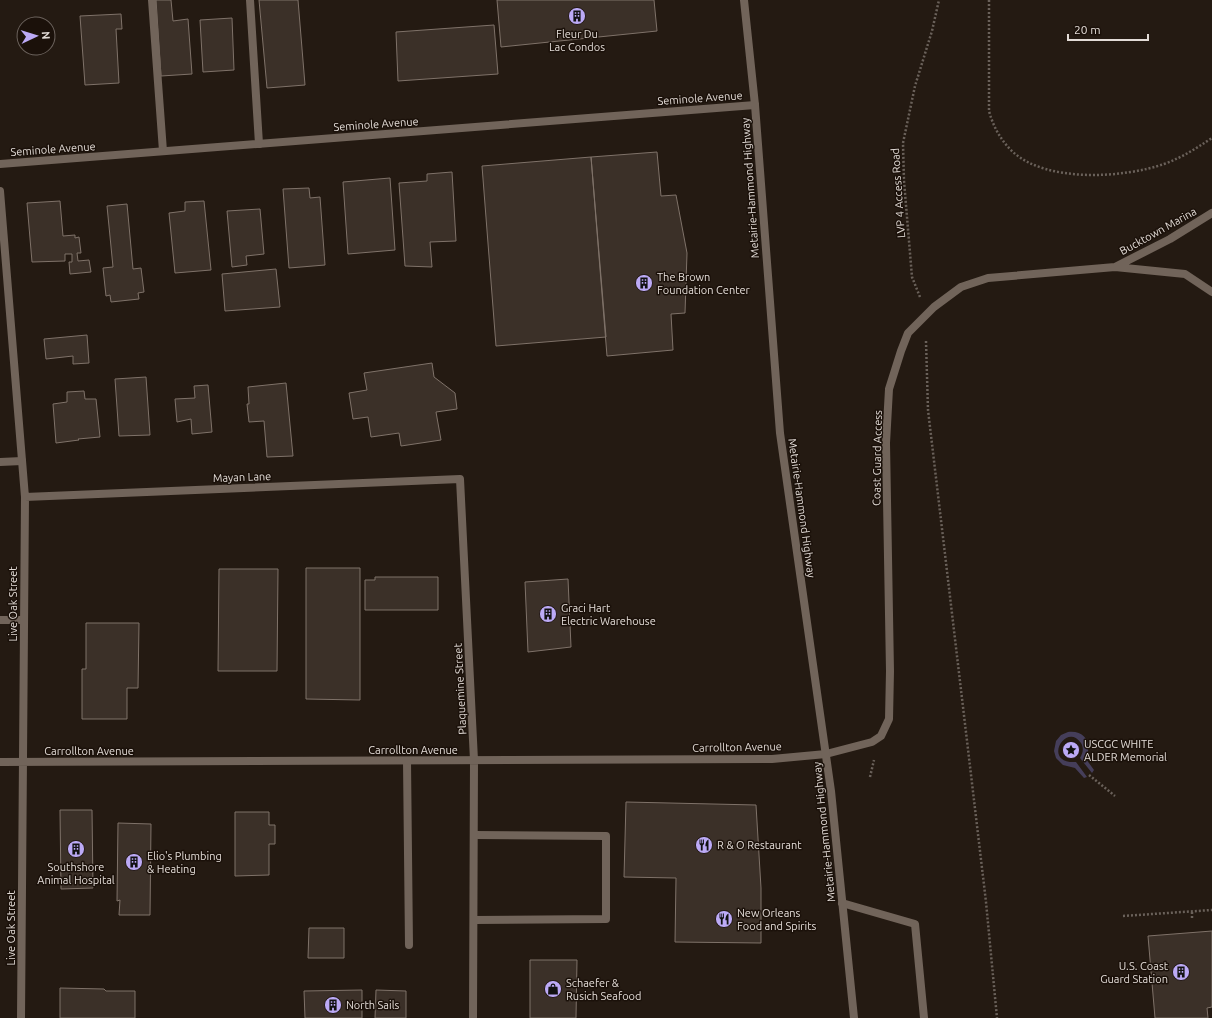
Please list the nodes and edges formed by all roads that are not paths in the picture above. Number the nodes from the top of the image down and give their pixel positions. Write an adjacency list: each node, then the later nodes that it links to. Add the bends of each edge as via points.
1 (152, 0): 6 (street)
2 (250, 0): 5 (street)
3 (744, 0): 4 (street, Metairie-Hammond Highway)
4 (755, 105): 5 (street, Seminole Avenue); 19 (street, Metairie-Hammond Highway, via 780,433)
5 (259, 144): 6 (street, Seminole Avenue)
6 (163, 151): 7 (street, Seminole Avenue)
7 (0, 164)
8 (0, 192): 10 (street, Live Oak Street)
9 (1212, 213): 11 (street, Bucktown Marina, via 1170,239)
10 (1, 223): 13 (street, Live Oak Street)
11 (1115, 267): 12 (street, Coast Guard Access, via 1185,274); 19 (street, Coast Guard Access, via 988,278 961,287 934,307 908,333 889,389 886,443 889,719 881,736 872,742)
12 (1212, 292)
13 (22, 461): 14 (street); 16 (street, Live Oak Street)
14 (0, 462)
15 (460, 479): 16 (street, Mayan Lane); 20 (street, Plaquemine Street)
16 (25, 497): 18 (street, Live Oak Street)
17 (0, 620): 18 (street)
18 (24, 620): 23 (street, Live Oak Street)
19 (826, 754): 20 (street, Carrollton Avenue, via 772,759); 25 (street, Metairie-Hammond Highway)
20 (474, 760): 21 (street, Carrollton Avenue); 24 (street, Plaquemine Street)
21 (407, 761): 23 (street, Carrollton Avenue); 27 (street)
22 (0, 762): 23 (street, Carrollton Avenue)
23 (23, 762): 28 (street, Live Oak Street)
24 (474, 835): 26 (street, Plaquemine Street); 26 (street, via 606,836 606,919)
25 (842, 903): 30 (street, Metairie-Hammond Highway); 31 (street, via 915,924)
26 (474, 920): 29 (street, Plaquemine Street)
27 (409, 945)
28 (21, 1018)
29 (473, 1018)
30 (854, 1018)
31 (924, 1018)

